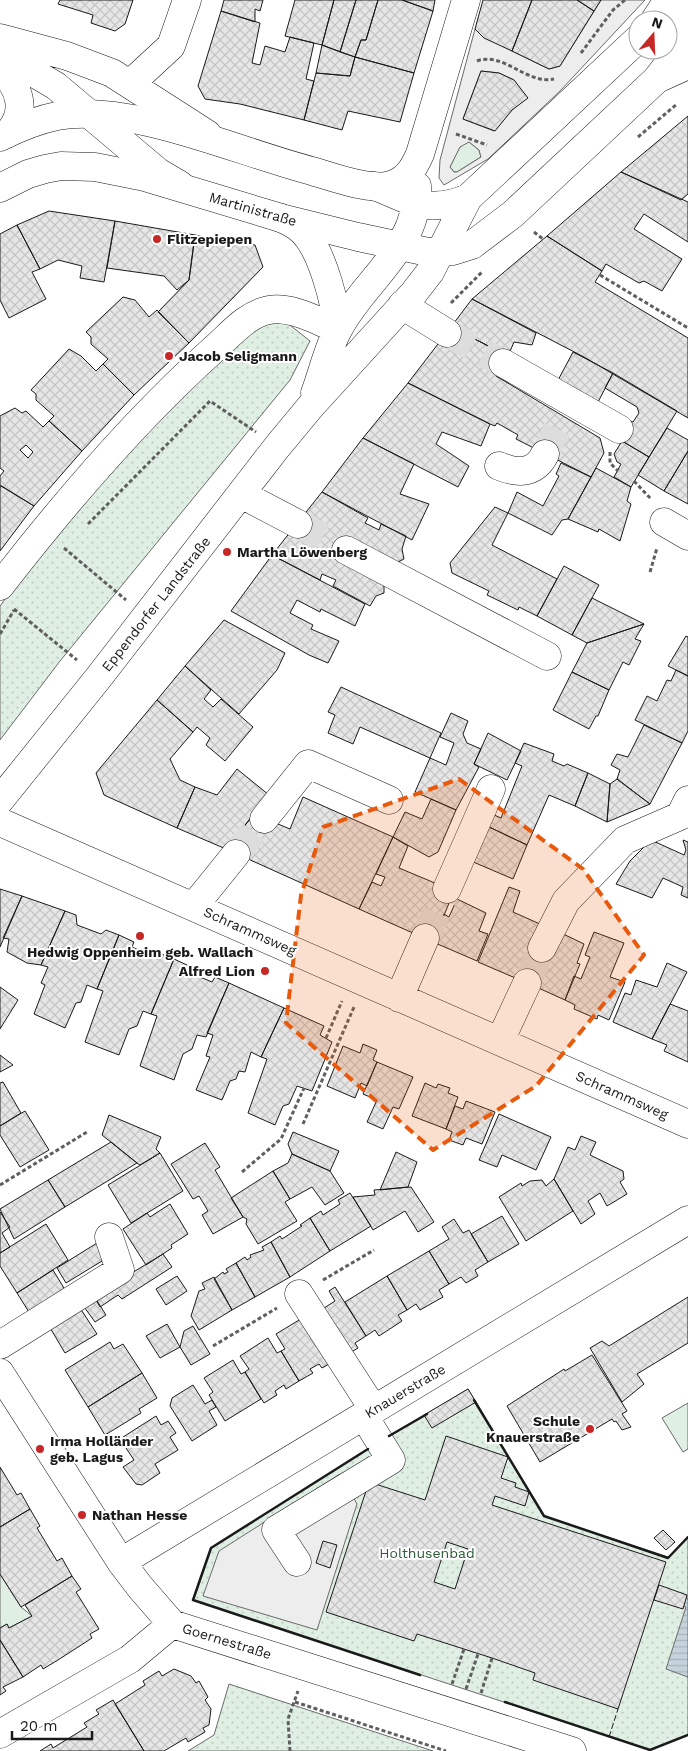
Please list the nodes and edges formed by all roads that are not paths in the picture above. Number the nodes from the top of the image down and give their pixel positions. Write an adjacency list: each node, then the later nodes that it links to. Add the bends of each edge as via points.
1 (187, 0): 12 (street, via 171,46)
2 (466, 0): 16 (street, Eppendorfer Landstraße)
3 (678, 0): 4 (street, via 680,13)
4 (688, 26)
5 (0, 38): 12 (street, via 97,66)
6 (688, 38): 11 (street)
7 (628, 49): 20 (street)
8 (0, 53): 13 (street, Martinistraße, via 56,86)
9 (688, 64): 11 (street)
10 (0, 69): 14 (street, via 12,83 21,105 18,120)
11 (657, 78): 24 (street, via 513,214 472,245)
12 (130, 84): 15 (street, via 184,120)
13 (87, 114): 14 (street, via 43,119); 15 (street, via 138,121); 19 (street, Martinistraße, via 158,172)
14 (4, 135)
15 (234, 146): 17 (street, via 290,166)
16 (420, 154): 17 (street, Eppendorfer Landstraße, via 402,180 392,185); 21 (street, Eppendorfer Landstraße, via 416,171)
17 (374, 186): 21 (street)
18 (0, 188): 19 (street, via 45,168 78,166 118,171)
19 (189, 190): 22 (street, Martinistraße)
20 (468, 198): 21 (street, via 445,206); 24 (street, Eppendorfer Landstraße)
21 (416, 204): 23 (street, Eppendorfer Landstraße)
22 (281, 218): 23 (street, Martinistraße); 26 (street, via 302,230 314,247)
23 (400, 247): 24 (street, Martinistraße); 26 (street, Eppendorfer Landstraße)
24 (442, 252): 25 (street, Eppendorfer Landstraße)
25 (402, 305): 27 (street); 29 (street, Eppendorfer Landstraße)
26 (338, 329): 29 (street, Eppendorfer Landstraße); 38 (street, via 281,309 249,318 133,426 44,529)
27 (447, 333)
28 (503, 363): 30 (street, via 567,410)
29 (311, 406): 33 (street, Eppendorfer Landstraße)
30 (619, 429)
31 (545, 454): 32 (street, via 533,469 523,472)
32 (498, 466)
33 (241, 494): 35 (street); 41 (street, Eppendorfer Landstraße)
34 (664, 522): 36 (street)
35 (298, 524)
36 (688, 536)
37 (346, 550): 39 (street)
38 (9, 597)
39 (548, 656)
40 (491, 789): 47 (street)
41 (0, 800)
42 (389, 800): 44 (street, via 308,764)
43 (688, 800): 50 (street, via 680,816 625,840 566,901)
44 (264, 819)
45 (0, 822): 48 (street, Schrammsweg)
46 (236, 854): 48 (street)
47 (447, 889)
48 (194, 906): 52 (street, Schrammsweg)
49 (426, 938): 52 (street)
50 (542, 948)
51 (527, 983): 53 (street)
52 (399, 998): 53 (street, Schrammsweg)
53 (500, 1041): 54 (street, Schrammsweg)
54 (688, 1124)
55 (688, 1220): 60 (street, Knauerstraße)
56 (109, 1237): 58 (street, via 120,1270)
57 (299, 1294): 60 (street)
58 (0, 1345)
59 (0, 1373): 61 (street, Goernestraße)
60 (369, 1413): 61 (street, Knauerstraße); 62 (street, via 391,1460 276,1530)
61 (121, 1562): 63 (street, Goernestraße)
62 (297, 1562)
63 (172, 1624): 64 (street, via 130,1660); 65 (street, Goernestraße)
64 (0, 1734)
65 (572, 1751)

